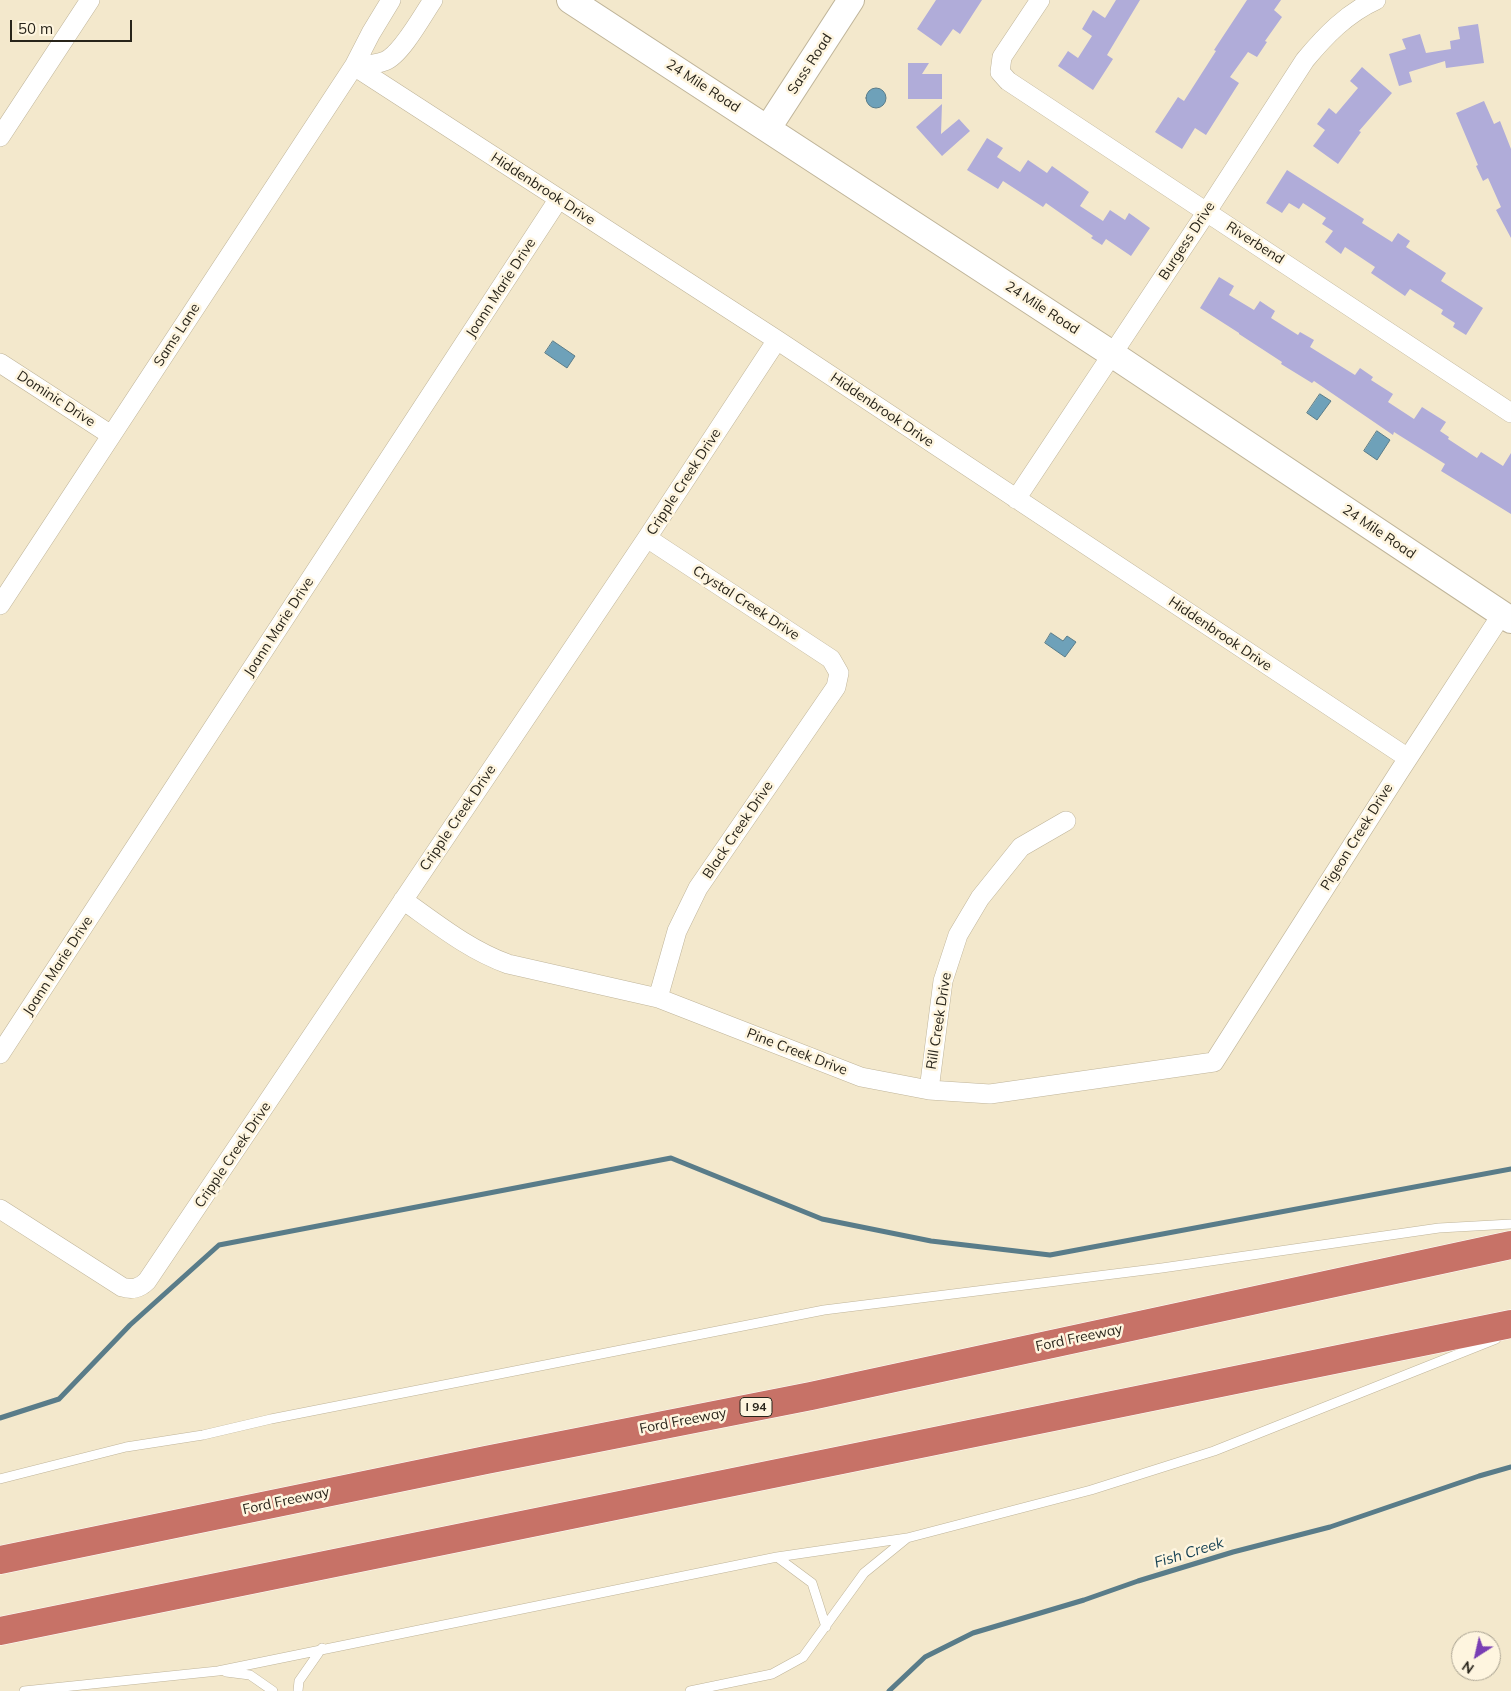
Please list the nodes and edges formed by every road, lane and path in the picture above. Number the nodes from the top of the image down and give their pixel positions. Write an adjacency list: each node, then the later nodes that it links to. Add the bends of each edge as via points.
1 (90, 0): 10 (street)
2 (391, 0): 8 (street, Sams Lane)
3 (433, 0): 8 (street, via 396,55 386,61)
4 (570, 0): 9 (street, 24 Mile Road)
5 (852, 0): 9 (street, Sass Road)
6 (1040, 0): 12 (street, Riverbend, via 1002,57 1000,72 1008,81)
7 (1376, 0): 12 (street, Burgess Drive, via 1340,23 1316,46)
8 (354, 66): 11 (street, Hiddenbrook Drive); 17 (street, Sams Lane)
9 (768, 128): 14 (street, 24 Mile Road)
10 (0, 137)
11 (558, 200): 13 (street, Hiddenbrook Drive); 27 (street, Joann Marie Drive)
12 (1207, 211): 14 (street, Burgess Drive); 16 (street, Riverbend)
13 (777, 340): 18 (street, Hiddenbrook Drive); 19 (street, Cripple Creek Drive)
14 (1112, 354): 18 (street, Burgess Drive); 21 (street, 24 Mile Road)
15 (0, 363): 17 (street, Dominic Drive)
16 (1511, 413)
17 (112, 435): 20 (street, Sams Lane)
18 (1016, 499): 23 (street, Hiddenbrook Drive)
19 (647, 538): 22 (street, Crystal Creek Drive, via 831,659); 25 (street, Cripple Creek Drive)
20 (0, 605)
21 (1506, 617): 23 (street, Pigeon Creek Drive)
22 (839, 673): 26 (street, Black Creek Drive, via 836,687 689,903 677,931)
23 (1408, 758): 28 (street, Pigeon Creek Drive)
24 (1066, 821): 29 (street, Rill Creek Drive, via 1021,846 980,898 958,935 943,981)
25 (404, 900): 26 (street, Pine Creek Drive, via 495,960); 30 (street, Cripple Creek Drive, via 149,1280 132,1289 122,1287)
26 (658, 998): 29 (street, Pine Creek Drive, via 861,1077)
27 (0, 1054)
28 (1214, 1062): 29 (street, Pine Creek Drive, via 990,1094)
29 (929, 1090)
30 (0, 1209)
31 (1511, 1224): 34 (lane, via 1439,1228 1162,1268 824,1310 203,1435 126,1447)
32 (1511, 1245): 37 (highway, Ford Freeway / I 94, via 821,1394)
33 (1506, 1330): 35 (lane, via 1214,1451 1091,1490); 39 (highway)
34 (0, 1479)
35 (907, 1538): 36 (lane); 38 (lane, via 864,1574)
36 (777, 1556): 38 (lane, via 812,1583); 40 (lane)
37 (0, 1560)
38 (826, 1627): 45 (lane, via 803,1658 772,1674)
39 (0, 1631)
40 (322, 1648): 41 (lane); 44 (lane, via 299,1681)
41 (218, 1670): 42 (lane); 43 (lane, via 250,1675)
42 (24, 1691)
43 (273, 1691)
44 (298, 1691)
45 (690, 1691)

